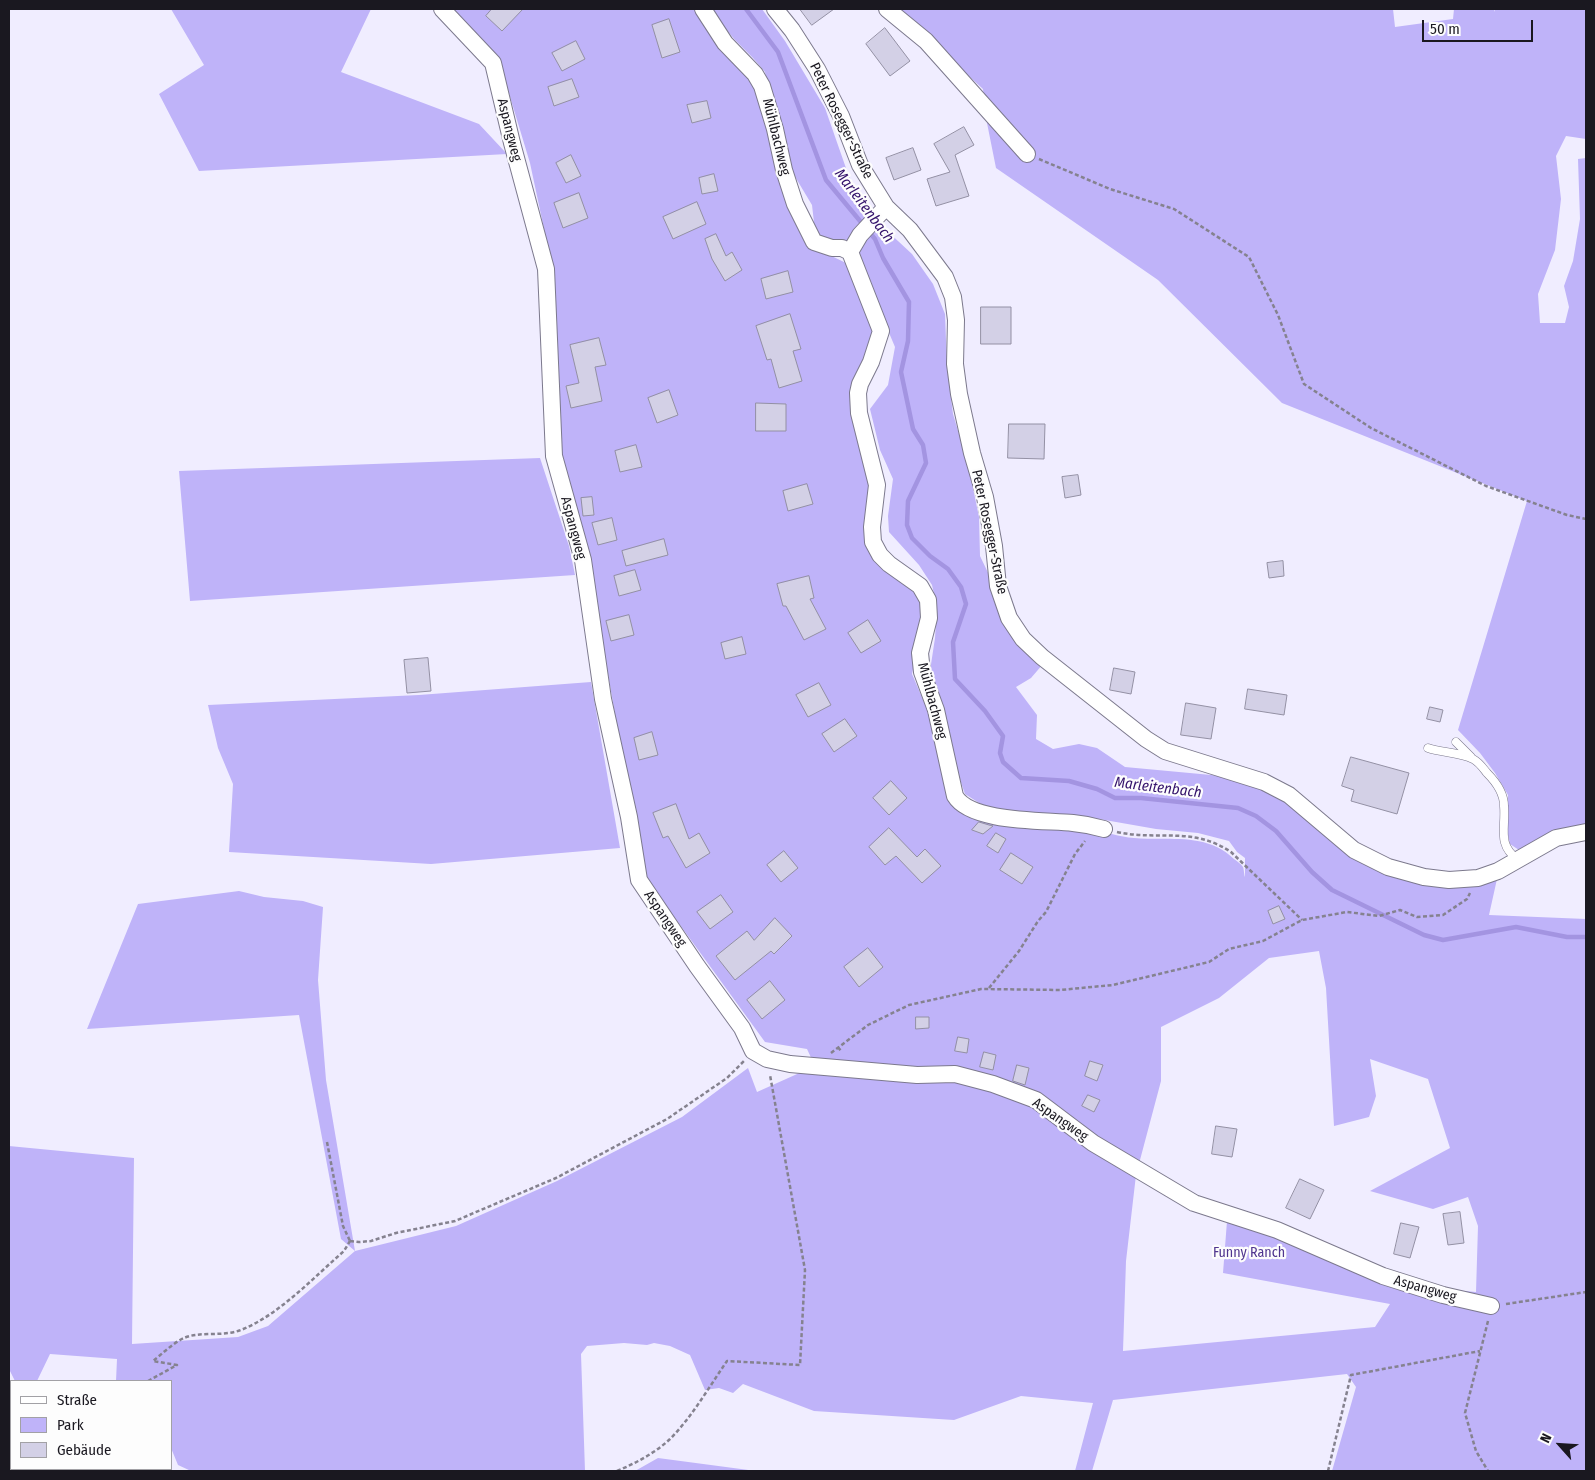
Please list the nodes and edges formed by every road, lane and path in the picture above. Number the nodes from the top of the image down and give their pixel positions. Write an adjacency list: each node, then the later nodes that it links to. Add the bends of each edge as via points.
1 (442, 9): 21 (street, Aspangweg, via 493,63 546,270 554,456 583,560 603,699 629,817 638,880)
2 (703, 9): 7 (street, Mühlbachweg, via 725,43 755,74 762,86 792,196 814,242)
3 (775, 9): 6 (street, Peter Rosegger-Straße, via 817,69 841,116 860,165)
4 (887, 9): 5 (street, via 926,41)
5 (1027, 154): 8 (path, via 1110,189 1174,210 1249,257 1278,315 1304,384 1370,428 1486,486)
6 (886, 208): 7 (street, via 860,235); 16 (street, Peter Rosegger-Straße, via 910,230 945,277 953,297 959,394 985,498 998,586 1009,618 1023,639 1165,751 1264,782 1289,795 1354,850 1388,867 1424,877 1449,880)
7 (850, 252): 12 (street, Mühlbachweg, via 881,331 858,393 859,413 877,484 873,542 880,555 920,586 928,600 929,618 920,653 922,672 936,710 955,796 968,807 1002,818)
8 (1586, 519)
9 (1456, 742): 11 (lane)
10 (1428, 748): 11 (lane)
11 (1472, 759): 15 (lane, via 1499,788 1504,805 1505,844 1507,851)
12 (1087, 824): 13 (street, Mühlbachweg); 18 (path, via 1085,840 1046,912)
13 (1104, 829): 17 (path, via 1129,835 1177,835 1208,841 1231,852)
14 (1586, 832): 15 (street, Peter Rosegger-Straße, via 1556,838)
15 (1517, 859): 16 (street, Peter Rosegger-Straße)
16 (1478, 878): 17 (path, via 1467,900 1443,915 1417,917 1400,910 1379,916 1347,912)
17 (1302, 920): 18 (path, via 1263,940 1229,949 1209,962 1113,985 1060,990)
18 (988, 989): 19 (path, via 909,1004 868,1025)
19 (838, 1047): 20 (path); 22 (path)
20 (841, 1051)
21 (760, 1055): 22 (street, Aspangweg, via 790,1064); 24 (path, via 667,1120 556,1178 455,1221 370,1241); 29 (path, via 805,1270 800,1364 727,1362 670,1439 641,1460)
22 (816, 1066): 26 (street, Aspangweg, via 916,1075 955,1074 993,1084 1036,1100 1093,1143 1194,1203 1277,1230 1383,1276)
23 (327, 1142): 24 (path, via 343,1226)
24 (350, 1241): 28 (path, via 344,1251 268,1317 239,1330 183,1338 152,1361 176,1365)
25 (1586, 1292): 26 (path)
26 (1491, 1306): 27 (path)
27 (1480, 1351): 30 (path, via 1352,1375); 31 (path, via 1465,1413 1476,1451)
28 (150, 1380)
29 (617, 1471)
30 (1328, 1471)
31 (1488, 1471)

